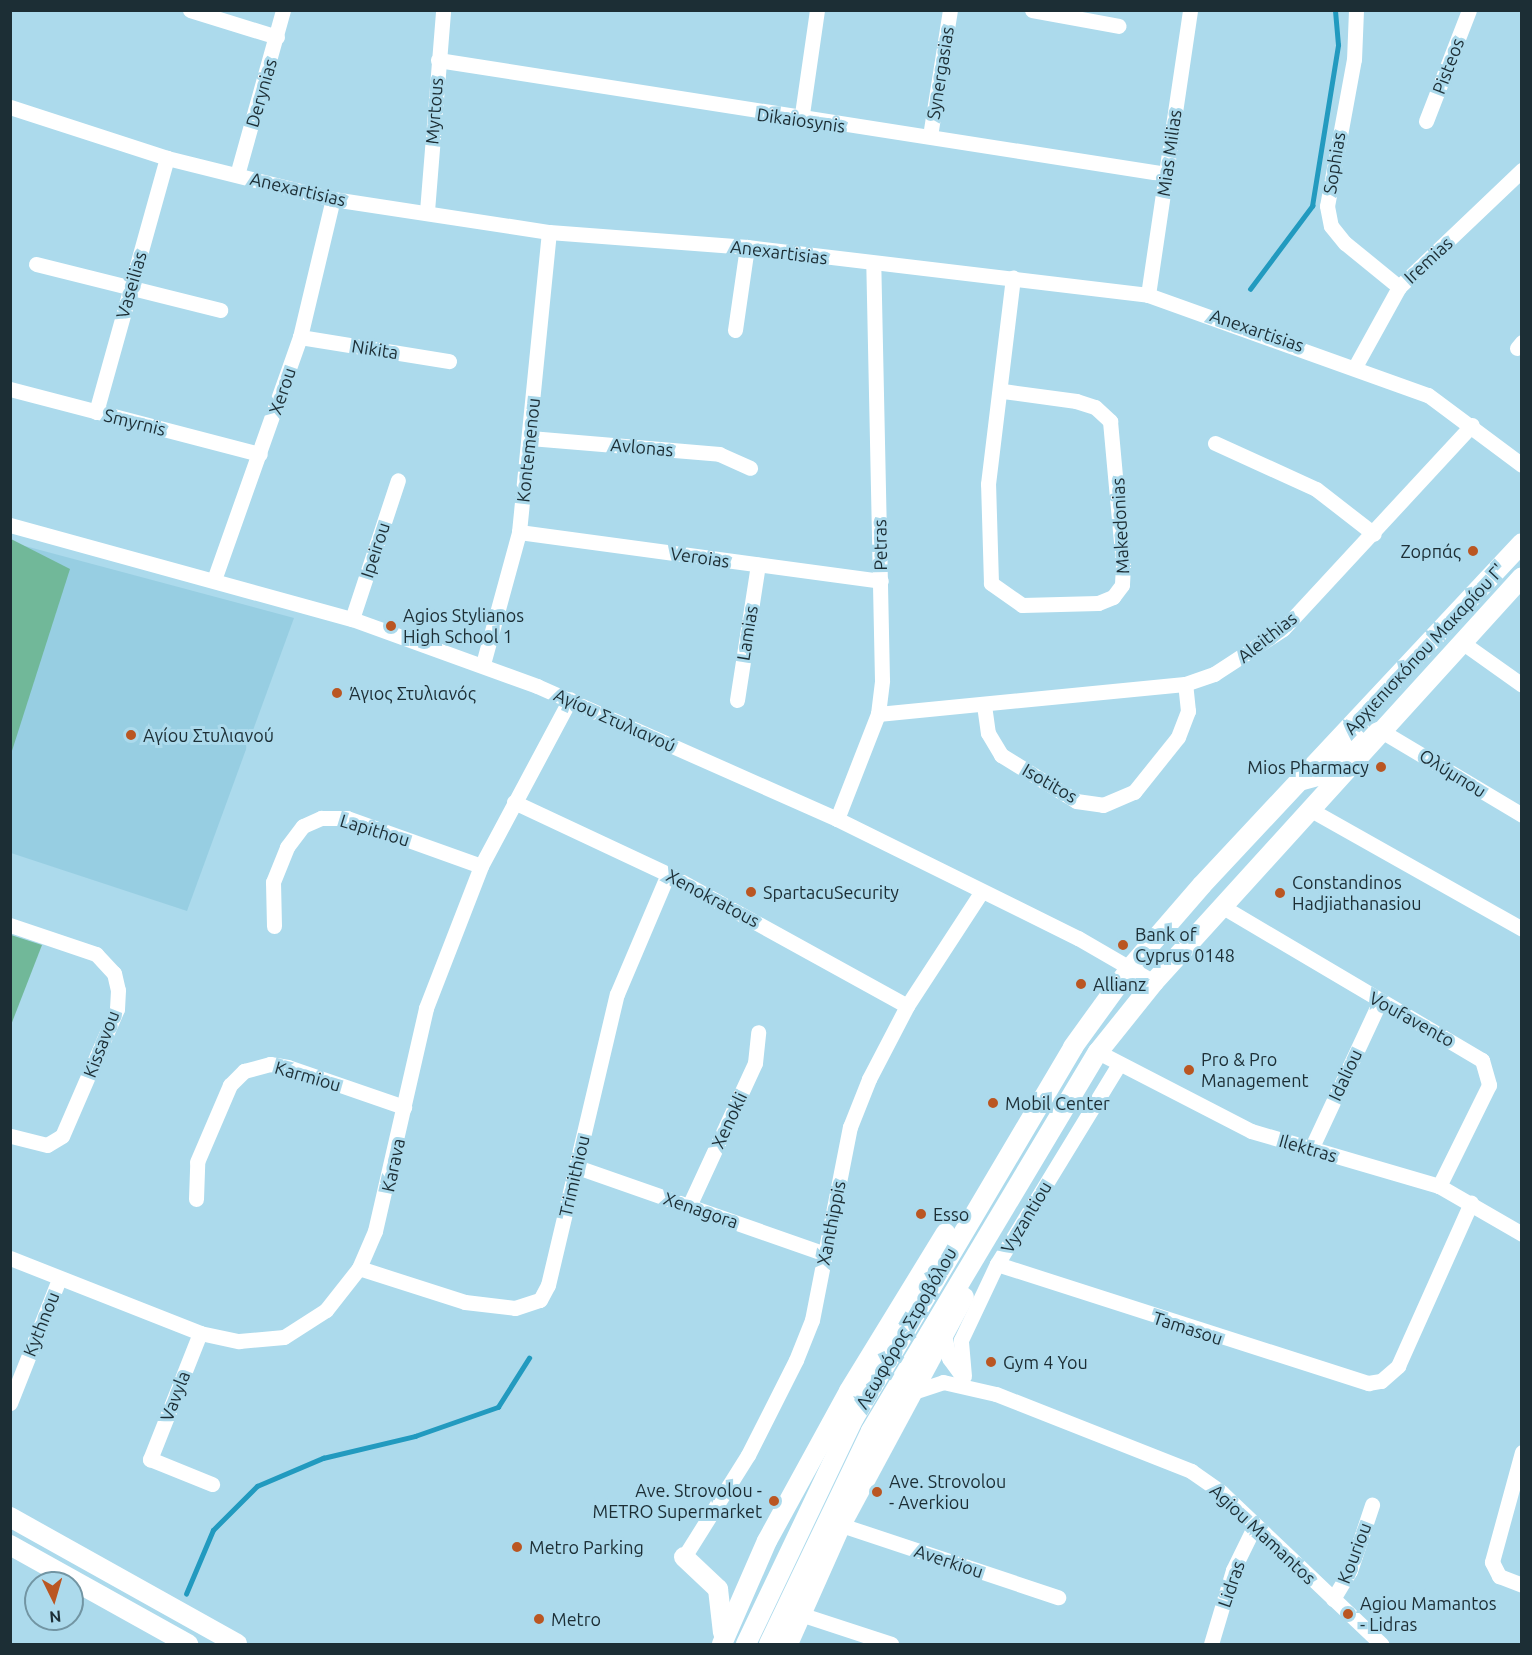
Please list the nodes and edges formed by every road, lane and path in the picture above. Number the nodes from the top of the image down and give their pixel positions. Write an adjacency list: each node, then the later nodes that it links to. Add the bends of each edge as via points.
1 (190, 10): 11 (street)
2 (283, 10): 11 (street, Derynias)
3 (443, 10): 12 (street, Myrtous)
4 (816, 10): 14 (street)
5 (950, 10): 16 (street, Synergasias)
6 (1032, 10): 10 (street)
7 (1190, 10): 19 (street, Mias Milias)
8 (1356, 10): 29 (street, Sophias, via 1354,58 1327,206 1332,226 1345,243)
9 (1469, 10): 15 (street, Pisteos)
10 (1119, 26)
11 (277, 37): 20 (street, Derynias)
12 (438, 60): 14 (street, Dikaiosynis); 22 (street, Myrtous)
13 (10, 107): 17 (street, Anexartisias)
14 (801, 121): 16 (street, Dikaiosynis)
15 (1426, 121)
16 (930, 136): 19 (street, Dikaiosynis)
17 (167, 158): 20 (street, Anexartisias); 28 (street, Vaseilias)
18 (1521, 170): 29 (street, Iremias)
19 (1166, 174): 30 (street, Mias Milias)
20 (237, 175): 21 (street, Anexartisias)
21 (333, 200): 22 (street, Anexartisias); 33 (street, Xerou)
22 (427, 212): 23 (street, Anexartisias)
23 (549, 232): 24 (street, Anexartisias); 40 (street, Kontemenou)
24 (747, 247): 25 (street, Anexartisias); 32 (street)
25 (873, 263): 27 (street, Anexartisias); 53 (street, Petras)
26 (36, 264): 28 (street)
27 (1012, 278): 30 (street, Anexartisias); 37 (street, Makedonias)
28 (130, 287): 31 (street); 38 (street, Vaseilias)
29 (1399, 287): 35 (street, Iremias)
30 (1148, 295): 35 (street, Anexartisias)
31 (220, 309)
32 (735, 330)
33 (300, 337): 34 (street, Nikita); 42 (street, Xerou)
34 (449, 361)
35 (1356, 365): 39 (street, Anexartisias, via 1428,395)
36 (10, 388): 38 (street, Smyrnis)
37 (1003, 391): 37 (street, Makedonias, via 988,484 991,583 1022,605 1098,603 1113,597 1122,585 1124,565 1110,422 1085,404)
38 (96, 412): 42 (street, Smyrnis)
39 (1472, 425): 43 (street, Anexartisias); 48 (street, Aleithias)
40 (530, 438): 44 (street, Avlonas, via 719,454); 47 (street, Kontemenou)
41 (1215, 443): 48 (street, via 1316,489)
42 (260, 454): 52 (street, Xerou)
43 (1521, 465)
44 (750, 468)
45 (398, 480): 54 (street, Ipeirou)
46 (10, 525): 52 (street, Αγίου Στυλιανού)
47 (519, 532): 50 (street, Veroias); 56 (street, Kontemenou)
48 (1374, 534): 57 (street, Aleithias, via 1283,629 1252,654)
49 (1521, 543): 64 (main road, Αρχιεπισκόπου Μακαρίου Γ')
50 (758, 566): 53 (street, Veroias); 60 (street, Lamias)
51 (1521, 577): 55 (main road, Αρχιεπισκόπου Μακαρίου Γ')
52 (215, 578): 54 (street, Αγίου Στυλιανού)
53 (881, 581): 62 (street, Petras)
54 (352, 619): 56 (street, Αγίου Στυλιανού)
55 (1463, 643): 58 (street); 63 (main road, Αρχιεπισκόπου Μακαρίου Γ')
56 (483, 664): 59 (street, Αγίου Στυλιανού)
57 (1185, 684): 61 (street, Aleithias); 61 (street, Isotitos, via 1188,711 1178,737 1134,792 1103,805 1076,801 1000,755 988,733)
58 (1521, 685)
59 (570, 699): 65 (street, Karava); 68 (street, Αγίου Στυλιανού)
60 (737, 700)
61 (984, 705): 62 (street, Aleithias)
62 (878, 714): 68 (street, Petras)
63 (1384, 730): 64 (street, via 1363,735 1321,777); 66 (main road, Αρχιεπισκόπου Μακαρίου Γ'); 67 (street, Ολύμπου)
64 (1299, 783): 76 (main road, Αρχιεπισκόπου Μακαρίου Γ')
65 (514, 802): 69 (street, Karava); 70 (street, Xenokratous)
66 (1311, 810): 72 (main road, Αρχιεπισκόπου Μακαρίου Γ'); 75 (street)
67 (1521, 815)
68 (837, 819): 71 (street, Αγίου Στυλιανού)
69 (481, 866): 74 (street, Lapithou, via 347,818 321,818 303,826 286,847 272,890); 83 (street, Karava, via 426,1008)
70 (668, 874): 79 (street, Xenokratous); 87 (street, Trimithiou, via 617,994)
71 (982, 891): 76 (street, Αγίου Στυλιανού); 79 (street, Xanthippis)
72 (1223, 907): 77 (main road, Αρχιεπισκόπου Μακαρίου Γ'); 78 (street, Voufavento)
73 (10, 925): 84 (street, Kissavou, via 96,954 114,973 118,990 117,1009 62,1136 47,1145)
74 (274, 926)
75 (1521, 929)
76 (1131, 967): 77 (street, Αγίου Στυλιανού); 88 (main road, Λεωφόρος Στροβόλου, via 1073,1047)
77 (1154, 982): 81 (main road, Λεωφόρος Στροβόλου)
78 (1380, 1000): 85 (street, Idaliou); 89 (street, Voufavento, via 1474,1054 1486,1067 1485,1094)
79 (907, 1006): 94 (street, Xanthippis, via 850,1127)
80 (759, 1032): 92 (street, Xenokli, via 755,1063)
81 (1098, 1052): 82 (street, Ilektras); 86 (main road, Λεωφόρος Στροβόλου)
82 (1118, 1066): 85 (street, Ilektras, via 1251,1131); 96 (street, Vyzantiou)
83 (404, 1107): 90 (street, Karmiou, via 288,1067 270,1064 244,1071 230,1085 197,1162); 97 (street, Karava, via 386,1198)
84 (10, 1136)
85 (1311, 1149): 89 (street, Ilektras)
86 (1030, 1158): 100 (main road, via 1016,1204); 121 (main road, Λεωφόρος Στροβόλου, via 871,1431)
87 (577, 1167): 92 (street, Xenagora); 97 (street, Trimithiou, via 548,1285 534,1304 514,1308 457,1300)
88 (995, 1174): 117 (main road, via 948,1230 849,1391 767,1541); 120 (main road, Λεωφόρος Στροβόλου, via 827,1469)
89 (1439, 1186): 91 (street, Ilektras)
90 (196, 1199)
91 (1471, 1203): 93 (street, Ilektras); 96 (street, Tamasou, via 1398,1366 1381,1381 1338,1378)
92 (689, 1206): 94 (street, Xenagora)
93 (1521, 1234)
94 (826, 1254): 112 (street, Xanthippis, via 812,1320 796,1360 748,1455)
95 (10, 1258): 98 (street, Karava)
96 (997, 1264): 101 (street, Vyzantiou, via 961,1340)
97 (359, 1268): 99 (street, Karava, via 326,1311 284,1337 239,1341)
98 (59, 1279): 99 (street, Karava); 104 (street, Kythnou)
99 (200, 1333): 106 (street, Vavyla, via 150,1460)
100 (944, 1334): 101 (street, Agiou Mamantos, via 949,1358); 102 (main road)
101 (964, 1376): 103 (street, Agiou Mamantos)
102 (910, 1393): 103 (street, Agiou Mamantos, via 943,1382); 109 (main road)
103 (996, 1394): 110 (street, Agiou Mamantos, via 1191,1471)
104 (10, 1403)
105 (1521, 1452): 113 (street, via 1493,1552 1494,1571)
106 (212, 1484)
107 (1371, 1505): 115 (street, Kouriou, via 1350,1571)
108 (10, 1517): 119 (main road)
109 (841, 1525): 114 (street, Averkiou); 116 (main road)
110 (1255, 1525): 115 (street, Agiou Mamantos); 124 (street, Lidras, via 1233,1570)
111 (10, 1545): 118 (main road)
112 (684, 1557): 117 (main road, via 718,1589)
113 (1521, 1586)
114 (1058, 1596)
115 (1333, 1599): 125 (street, Agiou Mamantos)
116 (800, 1614): 122 (main road); 123 (street)
117 (722, 1643)
118 (188, 1644)
119 (237, 1644)
120 (746, 1644)
121 (769, 1644)
122 (788, 1644)
123 (891, 1644)
124 (1211, 1644)
125 (1382, 1644)

